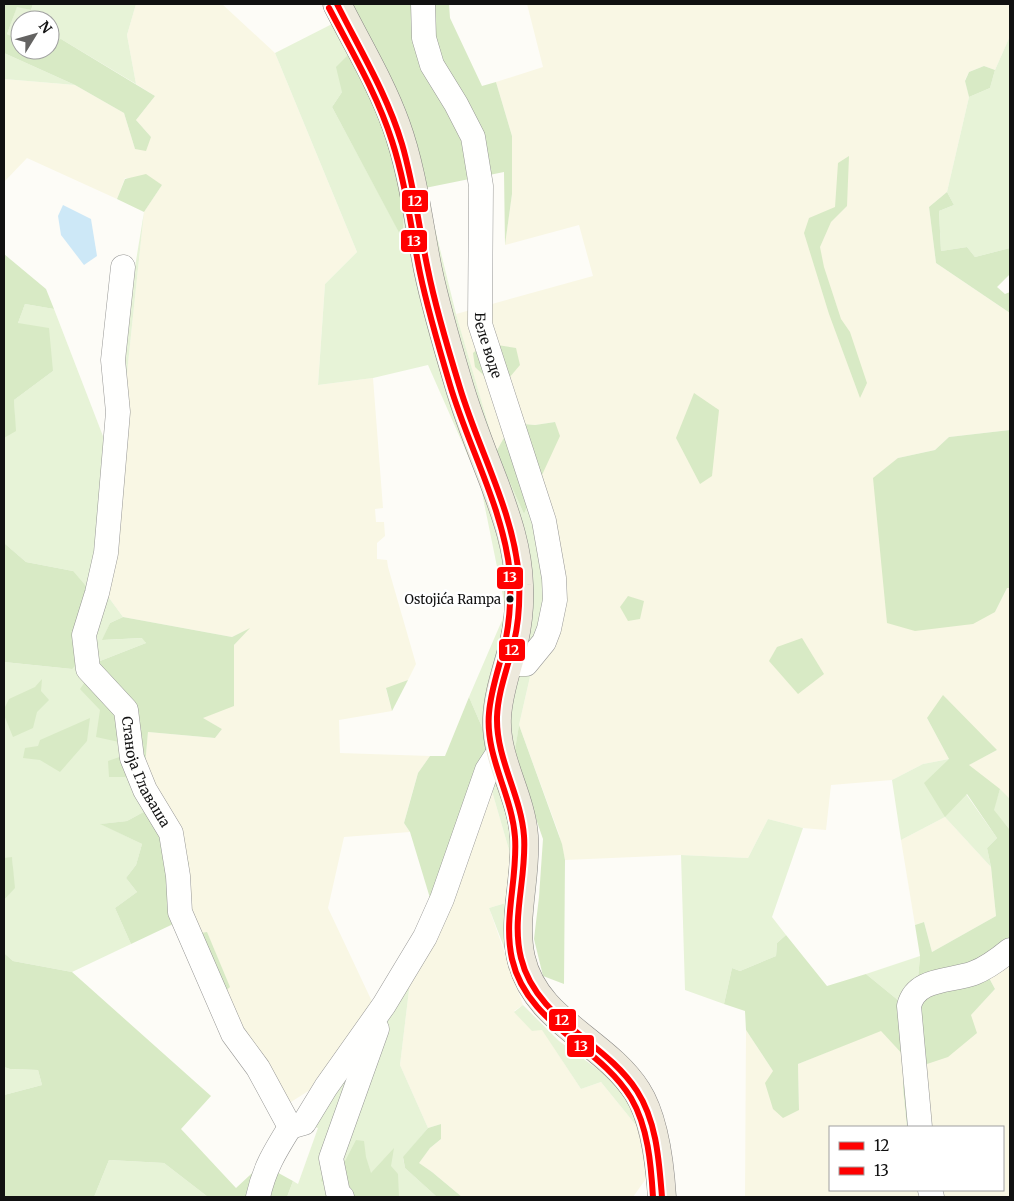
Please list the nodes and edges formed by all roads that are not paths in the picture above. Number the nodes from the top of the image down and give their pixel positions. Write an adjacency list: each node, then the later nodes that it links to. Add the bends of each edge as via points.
1 (337, 4): 4 (main road, via 378,82 396,126 414,189 441,322 512,536 519,585 518,621)
2 (424, 4): 4 (street, Беле воде, via 424,38 432,64 473,137 481,186 480,324 544,521 554,578 552,618 544,642 526,664)
3 (123, 267): 9 (street, Станоја Главаша, via 112,360 118,412 106,553 84,635 88,669 126,710 132,758 145,790 171,833 180,912 233,1034 258,1068)
4 (508, 664): 5 (main road, via 498,710)
5 (500, 750): 7 (street, via 487,770 442,899 425,937); 12 (main road, via 524,836 518,927 520,955 529,982 546,1006 625,1074 640,1096 653,1132)
6 (1010, 950): 8 (street, via 975,973 925,984 911,998 909,1006)
7 (384, 1005): 9 (street, via 326,1086 304,1123); 11 (street, via 331,1158 338,1193)
8 (920, 1126)
9 (290, 1127): 10 (street, via 271,1156)
10 (258, 1197)
11 (342, 1197)
12 (662, 1197)

